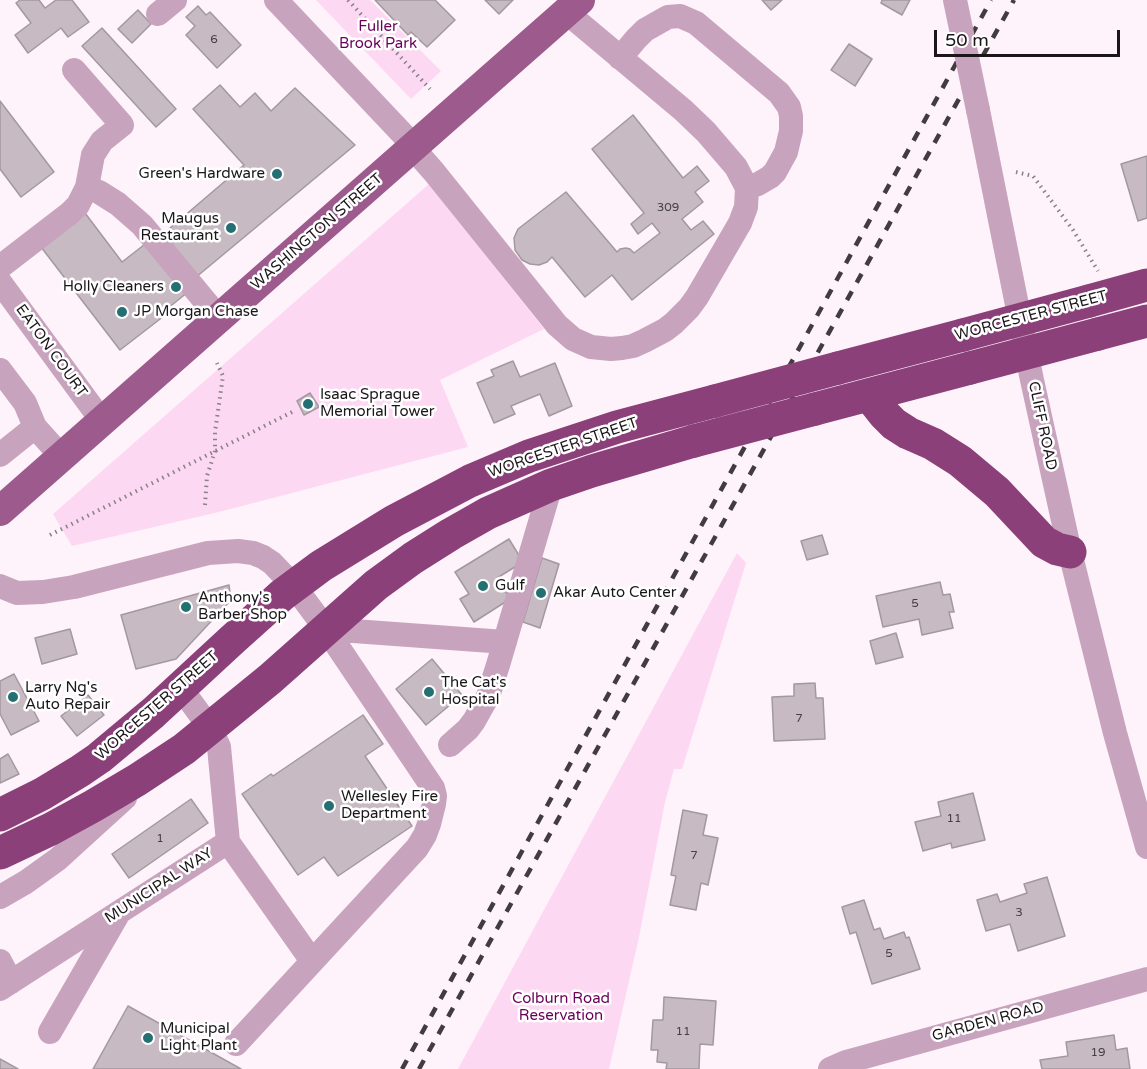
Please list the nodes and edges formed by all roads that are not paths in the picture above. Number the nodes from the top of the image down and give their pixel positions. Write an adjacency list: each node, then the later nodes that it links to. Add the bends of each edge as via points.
1 (276, 0): 6 (street)
2 (955, 0): 21 (street, CLIFF ROAD, bridge)
3 (573, 6): 4 (street); 6 (main road, WASHINGTON STREET)
4 (620, 58): 8 (street, via 706,132 736,167); 8 (street, via 645,30 668,17 685,17 779,93 791,116 786,153 770,177)
5 (74, 69): 7 (street, via 122,125 102,141 93,155)
6 (413, 146): 8 (street, via 557,325 573,339 591,347 633,346 665,330 682,316 705,286 740,222); 11 (main road, WASHINGTON STREET)
7 (87, 187): 9 (street, via 78,205); 11 (street, via 118,204 142,225)
8 (747, 188)
9 (1, 281): 15 (street, EATON COURT)
10 (1147, 285): 23 (highway, WORCESTER STREET, bridge, via 1095,288 963,334 617,427 529,456 423,504)
11 (219, 318): 15 (main road, WASHINGTON STREET)
12 (1147, 321): 14 (highway, WORCESTER STREET, bridge)
13 (0, 370): 16 (street, via 25,403)
14 (869, 395): 19 (highway, WORCESTER STREET, bridge, via 694,441); 21 (highway, via 899,427 944,451 982,478 1044,542)
15 (102, 421): 18 (main road, WASHINGTON STREET)
16 (34, 427): 17 (street); 18 (street)
17 (0, 455)
18 (62, 457): 20 (main road, WASHINGTON STREET)
19 (551, 485): 24 (highway, WORCESTER STREET, via 488,513 430,547 376,585); 25 (street)
20 (0, 512)
21 (1070, 552): 32 (street, CLIFF ROAD, via 1114,733)
22 (0, 586): 23 (street, via 23,593 54,591 208,554 238,551 268,560)
23 (294, 586): 24 (street); 26 (highway, WORCESTER STREET)
24 (326, 629): 25 (street); 27 (highway, WORCESTER STREET); 36 (street, via 435,796 425,835 407,860)
25 (505, 642): 28 (street, via 483,706 468,729)
26 (180, 687): 27 (street, MUNICIPAL WAY); 30 (highway, WORCESTER STREET, via 90,765)
27 (210, 728): 29 (highway, WORCESTER STREET); 31 (street, MUNICIPAL WAY, via 220,751)
28 (450, 745)
29 (159, 766): 33 (highway, WORCESTER STREET, via 51,829); 34 (street, via 58,859)
30 (0, 815)
31 (228, 842): 35 (street, MUNICIPAL WAY); 36 (street)
32 (1147, 847)
33 (0, 853)
34 (0, 897)
35 (120, 912): 37 (street, MUNICIPAL WAY); 39 (street)
36 (312, 961): 40 (street)
37 (4, 977)
38 (1147, 979): 41 (street, GARDEN ROAD)
39 (50, 1032)
40 (236, 1044)
41 (830, 1069)

